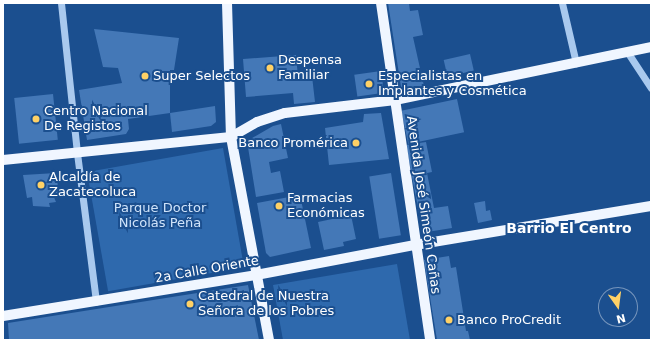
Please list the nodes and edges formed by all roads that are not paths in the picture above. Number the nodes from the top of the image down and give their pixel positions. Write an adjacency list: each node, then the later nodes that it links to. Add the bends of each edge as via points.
1 (61, 3): 11 (street)
2 (227, 3): 10 (main road)
3 (381, 3): 9 (main road, Avenida José Simeón Cañas)
4 (562, 3): 7 (street)
5 (651, 47): 6 (main road)
6 (628, 53): 7 (main road); 8 (street)
7 (576, 63): 9 (main road)
8 (651, 88)
9 (394, 100): 10 (main road, via 285,113 257,122); 14 (main road, Avenida José Simeón Cañas)
10 (231, 137): 11 (main road); 15 (main road)
11 (77, 153): 12 (main road); 16 (street)
12 (3, 160)
13 (651, 206): 14 (main road, 2a Calle Oriente)
14 (415, 245): 15 (main road, 2a Calle Oriente); 19 (main road, Avenida José Simeón Cañas)
15 (256, 275): 16 (main road, 2a Calle Oriente); 18 (main road)
16 (96, 302): 17 (main road, 2a Calle Oriente)
17 (3, 316)
18 (268, 340)
19 (430, 340)

